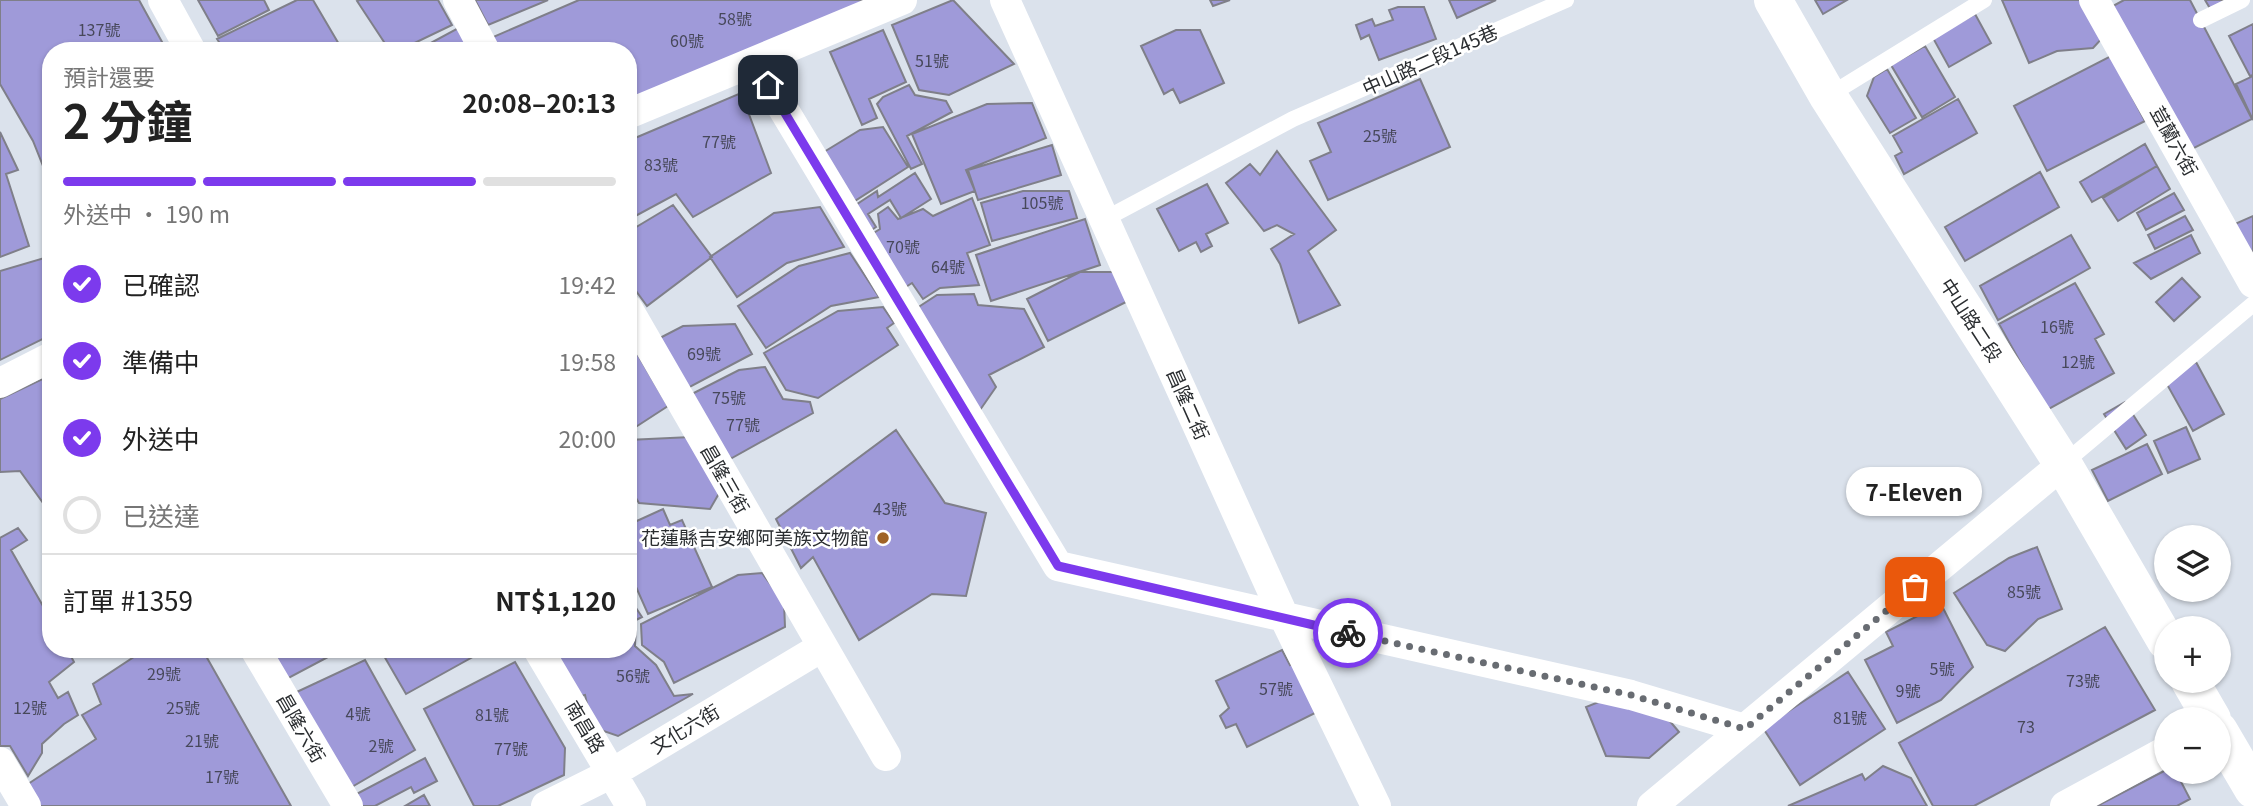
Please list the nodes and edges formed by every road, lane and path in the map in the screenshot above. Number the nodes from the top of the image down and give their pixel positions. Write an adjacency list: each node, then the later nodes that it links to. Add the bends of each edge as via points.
1 (163, 0): 11 (street)
2 (458, 0): 12 (street)
3 (902, 0): 13 (street)
4 (1005, 0): 16 (street, 昌隆二街)
5 (1566, 0): 16 (lane, 中山路二段145巷, via 1293,119)
6 (1773, 0): 14 (street, 中山路二段)
7 (1984, 0): 14 (lane)
8 (2094, 0): 17 (street, 荳蘭六街)
9 (2242, 0): 10 (lane)
10 (2201, 20)
11 (186, 42)
12 (480, 42)
13 (754, 62): 15 (street); 23 (street, via 1058,566)
14 (1828, 96): 22 (street, 中山路二段)
15 (637, 110)
16 (1105, 219): 23 (street, 昌隆二街)
17 (2253, 283)
18 (2253, 304): 22 (lane)
19 (637, 325): 25 (street, 昌隆三街)
20 (42, 362): 21 (street)
21 (0, 383)
22 (2063, 464): 24 (street, 中山路二段); 28 (street)
23 (1285, 619): 28 (street, via 1631,695); 35 (street, 昌隆二街)
24 (2154, 620)
25 (822, 646): 30 (street, 昌隆三街); 33 (street, 文化六街)
26 (261, 658): 37 (street, 昌隆六街)
27 (543, 658): 33 (street, 南昌路)
28 (1745, 729): 40 (street)
29 (2231, 751): 34 (street)
30 (886, 756)
31 (2154, 758): 41 (street)
32 (0, 762): 36 (street)
33 (612, 773): 38 (street, 文化六街); 39 (street, 南昌路)
34 (2253, 789)
35 (1371, 805)
36 (26, 806)
37 (348, 806)
38 (546, 806)
39 (631, 806)
40 (1652, 806)
41 (2065, 806)

